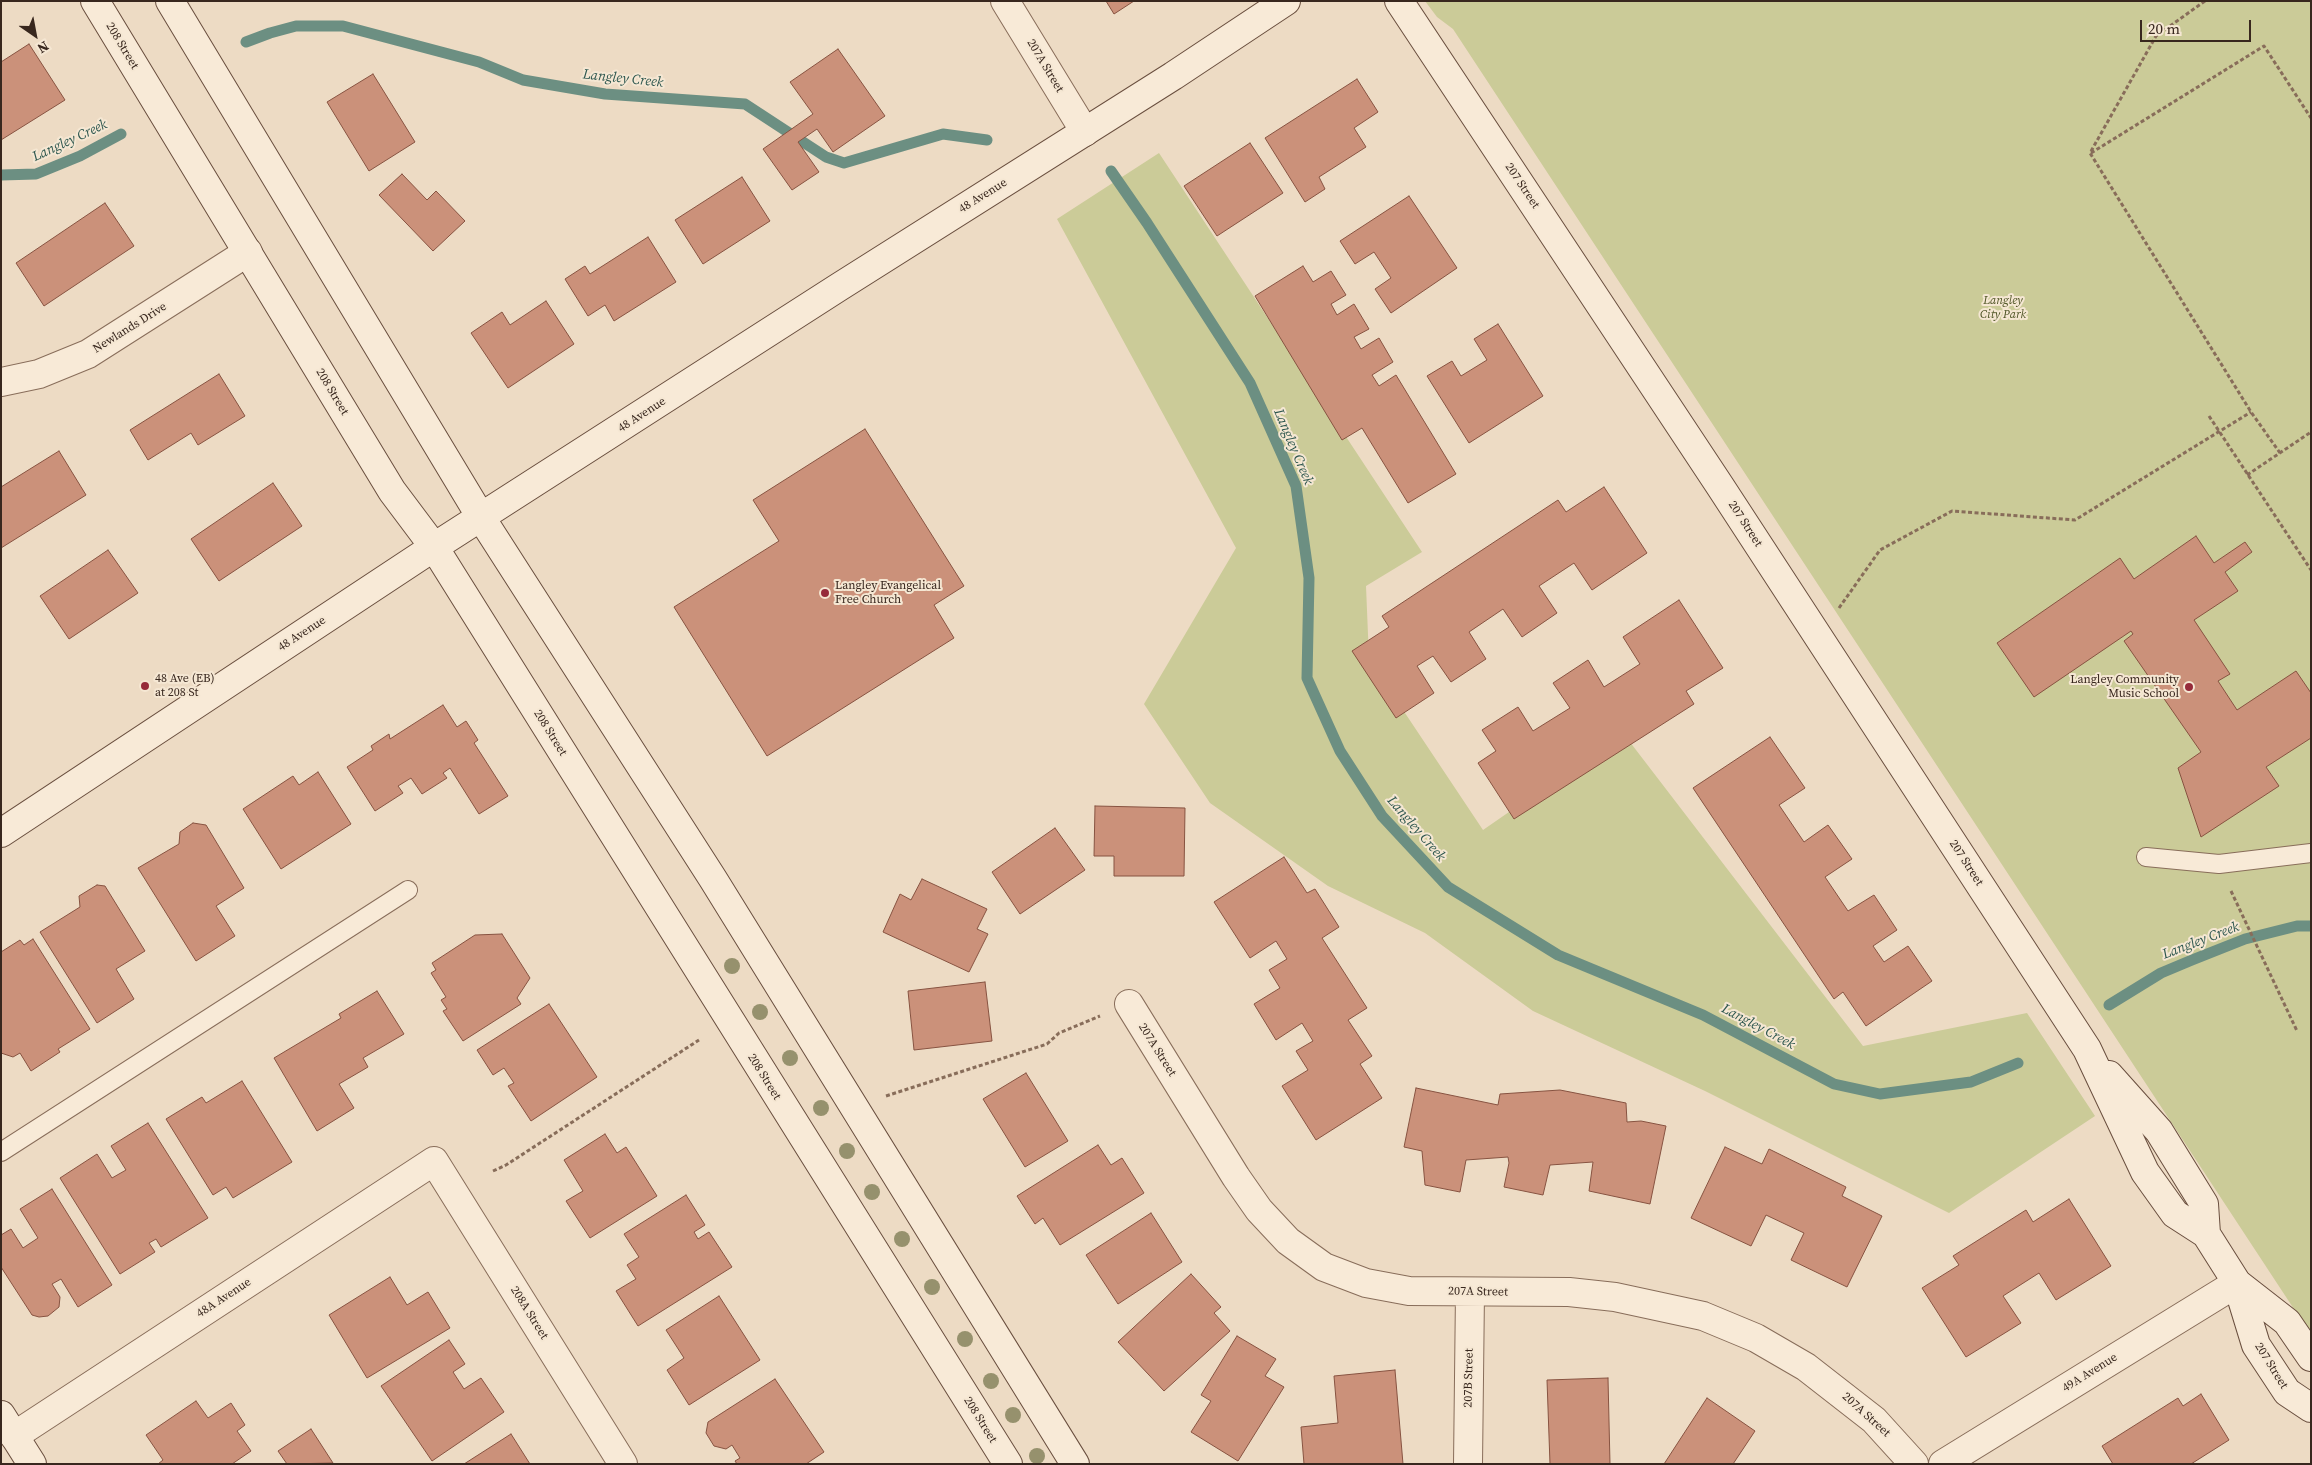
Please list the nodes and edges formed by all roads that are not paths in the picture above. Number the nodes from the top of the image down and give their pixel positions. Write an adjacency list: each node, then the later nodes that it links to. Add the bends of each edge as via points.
1 (95, 1): 7 (street, 208 Street)
2 (170, 1): 9 (street)
3 (1005, 1): 6 (street, 207A Street)
4 (1286, 1): 6 (street, 48 Avenue)
5 (1399, 1): 18 (street, 207 Street, via 2086,1049 2145,1172 2175,1214 2206,1234)
6 (1084, 132): 9 (street, 48 Avenue, via 838,287)
7 (248, 252): 8 (street, Newlands Drive, via 88,354 39,374); 10 (street, 208 Street, via 392,491)
8 (1, 382)
9 (482, 519): 10 (street, 48 Avenue); 26 (street, via 713,880)
10 (434, 547): 11 (street, 48 Avenue); 25 (street, 208 Street)
11 (1, 833)
12 (2311, 853): 13 (lane, via 2219,864)
13 (2146, 857)
14 (408, 890): 16 (lane)
15 (1129, 1004): 19 (street, 207A Street, via 1236,1177 1259,1210 1288,1241 1324,1267 1366,1284 1409,1291)
16 (1, 1152)
17 (434, 1161): 22 (street, 48A Avenue); 24 (street, 208A Street)
18 (2237, 1283): 20 (street, 207 Street, via 2287,1322); 21 (street, 207 Street, via 2256,1345 2287,1392); 29 (street, 49A Avenue)
19 (1470, 1292): 27 (street, 207B Street); 28 (street, 207A Street, via 1569,1292 1615,1297 1703,1316 1756,1338 1806,1366 1874,1420)
20 (2311, 1357)
21 (2311, 1408)
22 (8, 1425): 23 (street)
23 (32, 1464)
24 (623, 1464)
25 (1008, 1464)
26 (1075, 1464)
27 (1468, 1464)
28 (1914, 1464)
29 (1943, 1464)

